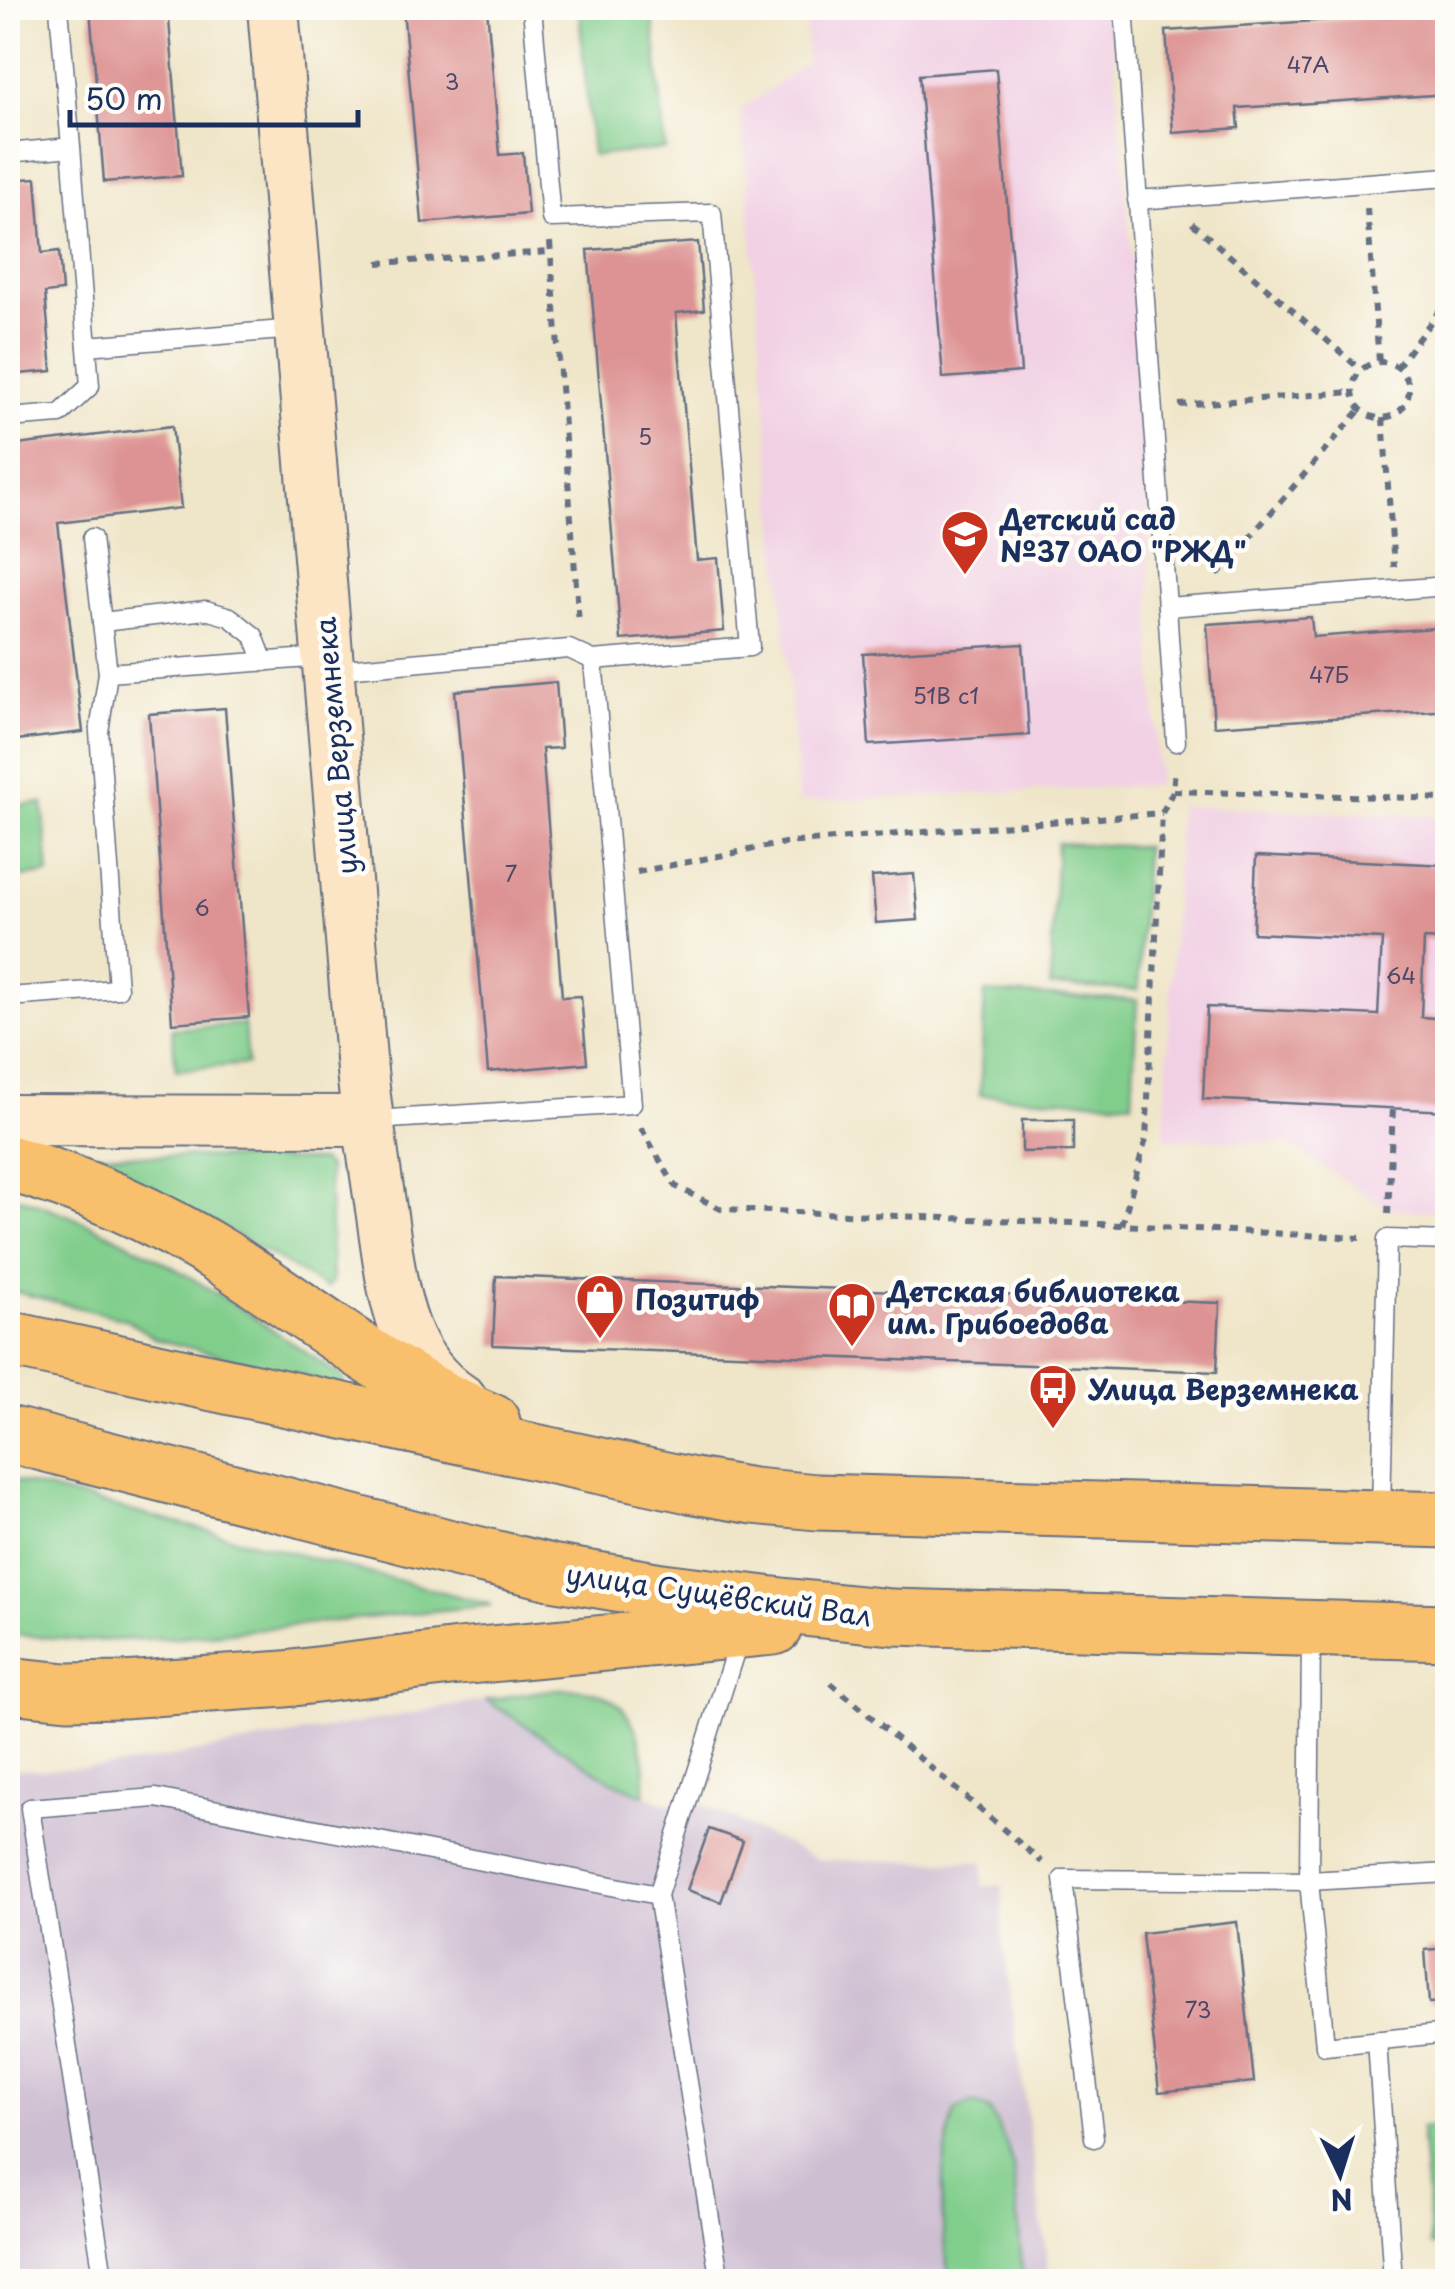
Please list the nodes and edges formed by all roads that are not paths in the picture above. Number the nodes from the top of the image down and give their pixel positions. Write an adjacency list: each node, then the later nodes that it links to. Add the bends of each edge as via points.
1 (59, 8): 5 (lane)
2 (273, 8): 9 (street, улица Верземнека)
3 (532, 8): 16 (lane, via 551,218 712,214 750,647)
4 (1124, 8): 8 (lane)
5 (71, 148): 6 (lane); 10 (lane)
6 (8, 152)
7 (1448, 178): 8 (lane)
8 (1138, 200): 14 (lane)
9 (300, 328): 10 (lane); 18 (street, улица Верземнека)
10 (86, 346): 11 (lane, via 90,386 60,414)
11 (8, 418)
12 (92, 538): 15 (lane)
13 (1448, 586): 14 (lane)
14 (1167, 608): 20 (lane)
15 (102, 622): 17 (lane, via 206,610 230,617 254,636); 19 (lane)
16 (587, 658): 18 (lane, via 570,649); 23 (lane, via 632,1104)
17 (264, 662): 18 (lane); 19 (lane)
18 (329, 664): 23 (street, улица Верземнека)
19 (108, 673): 21 (lane, via 100,732 118,989)
20 (1176, 742)
21 (8, 997)
22 (8, 1120): 23 (street)
23 (368, 1121): 27 (street, улица Верземнека, via 404,1329 433,1378)
24 (8, 1163): 27 (main road, via 56,1176 165,1224 423,1389)
25 (1448, 1241): 30 (lane, via 1387,1240)
26 (17, 1341): 29 (main road)
27 (514, 1430): 29 (main road)
28 (8, 1434): 32 (main road, улица Сущёвский Вал, via 551,1572)
29 (689, 1485): 30 (main road, via 818,1502)
30 (1381, 1518): 31 (main road)
31 (1448, 1520)
32 (892, 1617): 33 (main road, улица Сущёвский Вал); 34 (main road)
33 (1311, 1628): 35 (main road, улица Сущёвский Вал); 38 (lane)
34 (742, 1630): 36 (main road, via 285,1679 122,1690); 39 (lane)
35 (1448, 1632)
36 (8, 1685)
37 (1448, 1873): 38 (lane)
38 (1309, 1880): 41 (lane, via 1325,2046); 42 (lane, via 1062,1878)
39 (658, 1894): 43 (lane, via 156,1798 30,1808); 44 (lane)
40 (1448, 2033): 41 (lane)
41 (1377, 2040): 45 (lane)
42 (1094, 2138)
43 (104, 2282)
44 (720, 2282)
45 (1394, 2282)

